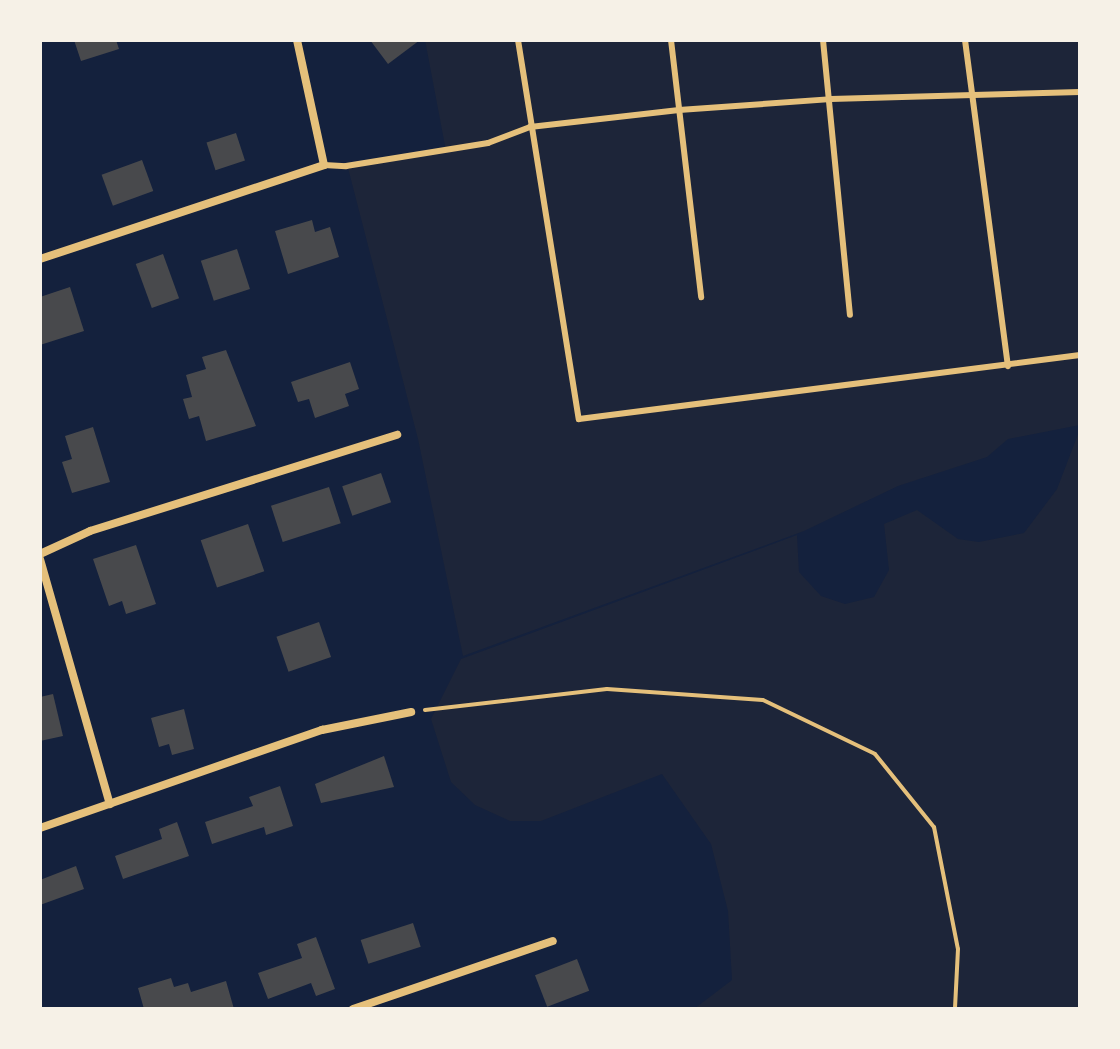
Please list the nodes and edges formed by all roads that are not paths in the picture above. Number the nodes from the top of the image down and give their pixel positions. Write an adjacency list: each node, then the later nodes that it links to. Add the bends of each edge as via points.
1 (297, 40): 11 (street)
2 (518, 40): 10 (lane)
3 (671, 40): 9 (lane)
4 (823, 40): 8 (lane)
5 (965, 40): 7 (lane)
6 (1080, 92): 7 (lane)
7 (971, 97): 8 (lane); 16 (lane)
8 (831, 99): 9 (lane); 14 (lane)
9 (679, 110): 10 (lane); 13 (lane)
10 (530, 127): 11 (lane, via 488,143); 16 (lane, via 579,419)
11 (324, 165): 12 (street)
12 (40, 259)
13 (701, 297)
14 (850, 315)
15 (1080, 355): 16 (lane)
16 (1008, 366)
17 (397, 435): 18 (street, via 90,531)
18 (40, 556): 20 (street)
19 (411, 712): 20 (street, via 322,730)
20 (110, 804): 21 (street)
21 (40, 828)
22 (553, 941): 23 (street)
23 (353, 1009)

